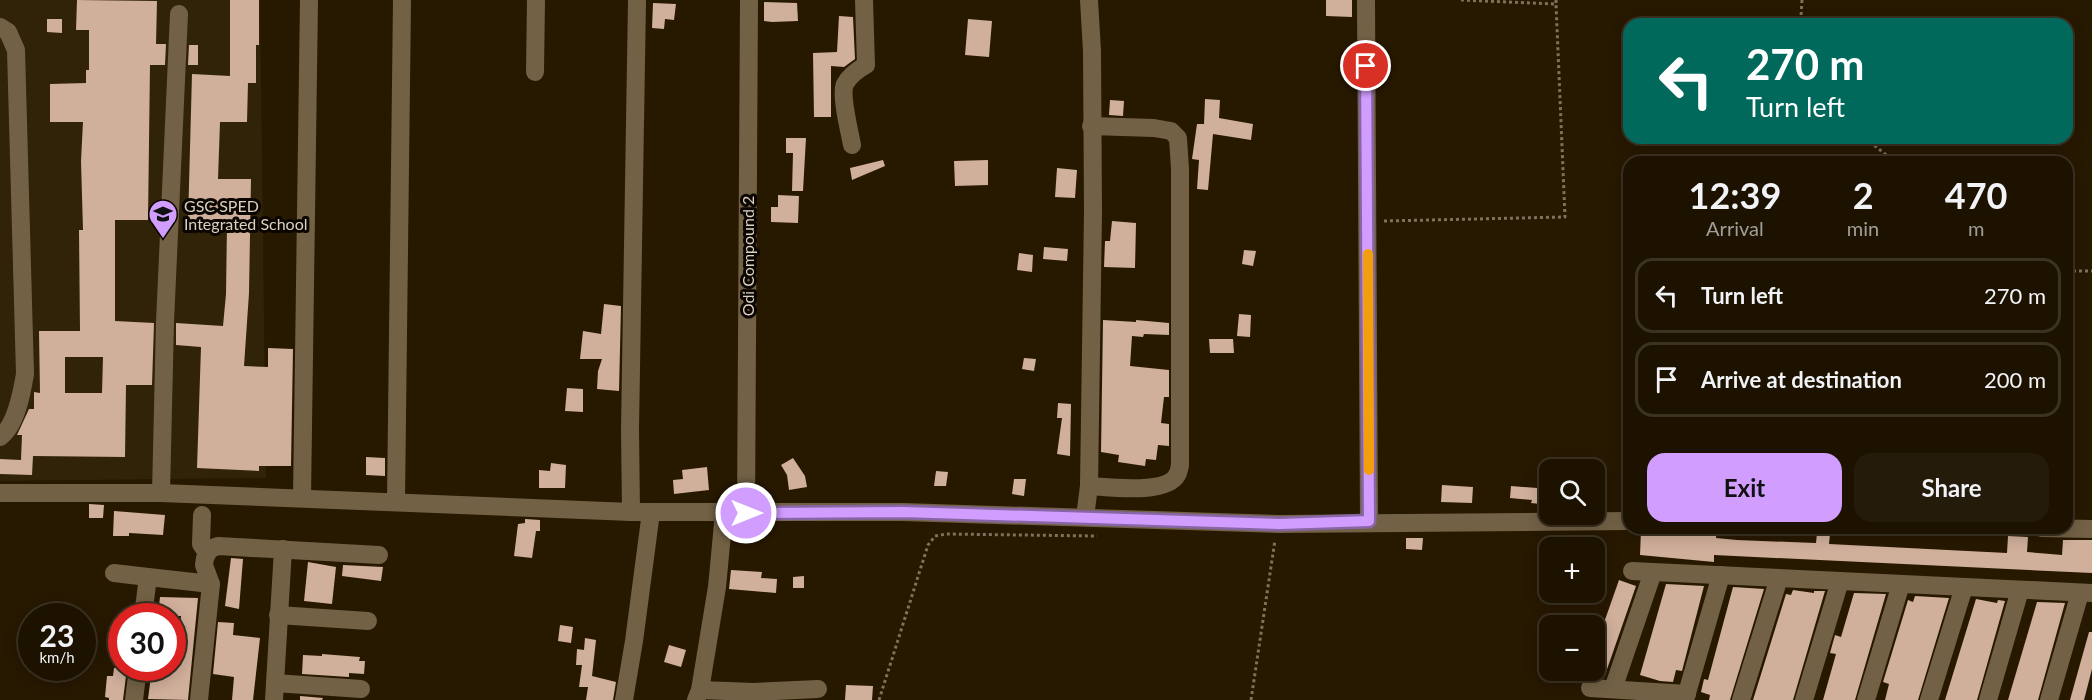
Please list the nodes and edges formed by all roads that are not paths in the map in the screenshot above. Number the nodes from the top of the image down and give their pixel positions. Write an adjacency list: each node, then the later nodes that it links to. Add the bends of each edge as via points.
1 (309, 0): 18 (street)
2 (402, 0): 19 (street)
3 (536, 0): 11 (street)
4 (637, 0): 20 (street)
5 (749, 0): 23 (street, Odi Compound 2)
6 (864, 0): 13 (street, via 866,65 852,74 844,86)
7 (1089, 0): 12 (street)
8 (1366, 0): 26 (street)
9 (179, 14): 17 (street)
10 (0, 27): 14 (street, via 13,39 16,50 25,374 15,414)
11 (535, 72)
12 (1091, 126): 15 (street); 15 (street, via 1154,128 1171,131 1178,138 1180,465 1177,476 1169,483 1150,488)
13 (852, 145)
14 (0, 437)
15 (1089, 486): 25 (street)
16 (0, 493): 17 (street)
17 (161, 493): 18 (street)
18 (302, 498): 19 (street)
19 (396, 501): 20 (street)
20 (631, 512): 21 (street)
21 (651, 512): 22 (street); 58 (street)
22 (724, 513): 23 (street); 54 (street, via 717,587)
23 (746, 513): 25 (street)
24 (202, 515): 31 (street, via 201,544)
25 (1085, 517): 26 (street, via 1280,524)
26 (1369, 521): 27 (street)
27 (1623, 521)
28 (2073, 529): 29 (street)
29 (2092, 529)
30 (283, 549): 31 (street, via 218,546); 32 (street); 46 (street)
31 (207, 553): 40 (street, via 204,565)
32 (379, 555)
33 (1632, 571): 34 (street)
34 (1653, 572): 36 (street); 52 (street)
35 (114, 573): 37 (street)
36 (1721, 575): 38 (street); 55 (street)
37 (148, 577): 40 (street); 45 (street)
38 (1779, 578): 39 (street); 59 (street)
39 (1840, 581): 41 (street); 60 (street)
40 (211, 584): 57 (street)
41 (1901, 584): 42 (street); 61 (street)
42 (1964, 587): 43 (street); 62 (street)
43 (2020, 590): 44 (street); 63 (street)
44 (2086, 593): 64 (street)
45 (145, 603)
46 (278, 615): 47 (street); 53 (street)
47 (368, 621)
48 (136, 681): 56 (street)
49 (1590, 688): 52 (street)
50 (361, 689): 53 (street)
51 (818, 689): 54 (street)
52 (1613, 689): 55 (street)
53 (275, 692)
54 (698, 695)
55 (1686, 697)
56 (134, 700)
57 (199, 700)
58 (624, 700)
59 (1741, 700)
60 (1804, 700)
61 (1866, 700)
62 (1929, 700)
63 (1988, 700)
64 (2049, 700)

